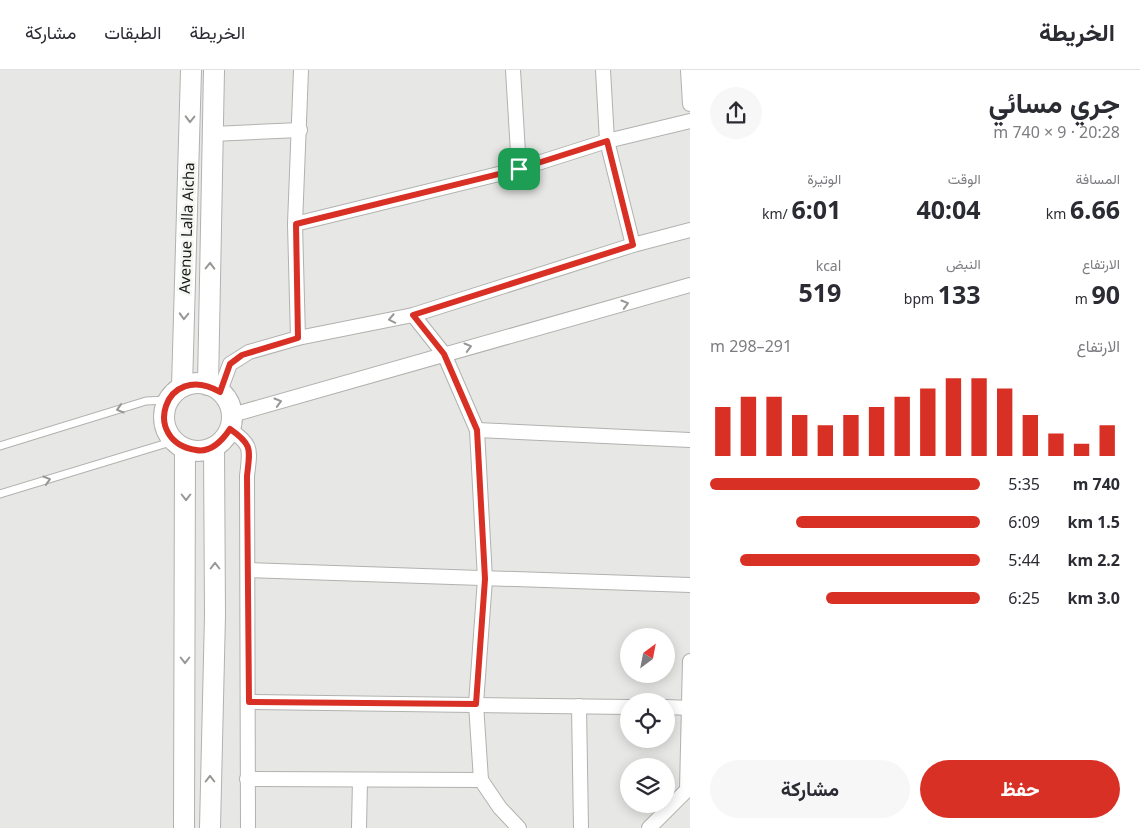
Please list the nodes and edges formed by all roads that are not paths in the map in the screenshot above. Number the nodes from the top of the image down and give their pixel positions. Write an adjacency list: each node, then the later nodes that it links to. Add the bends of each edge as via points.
1 (191, 70): 20 (main road, Avenue Lalla Aicha, one-way to 20)
2 (214, 70): 10 (main road, Avenue Lalla Aicha)
3 (301, 70): 9 (street)
4 (513, 70): 12 (street)
5 (603, 70): 11 (street)
6 (688, 70): 7 (street)
7 (690, 104)
8 (690, 120): 11 (street)
9 (300, 130): 10 (street); 13 (street)
10 (213, 134): 21 (main road, Avenue Lalla Aicha, one-way to 10)
11 (607, 141): 12 (street); 15 (street)
12 (519, 169): 13 (street)
13 (296, 224): 18 (street)
14 (690, 230): 15 (street)
15 (633, 245): 17 (street)
16 (690, 285): 19 (street, one-way to 16)
17 (413, 315): 18 (street, one-way to 18); 19 (street)
18 (298, 338): 21 (street, via 242,355 230,364)
19 (444, 354): 23 (street, one-way to 19); 24 (street)
20 (182, 386): 21 (main road, via 195,383); 22 (main road)
21 (214, 388): 23 (main road, via 228,402)
22 (168, 400): 26 (main road, via 163,415 166,429); 27 (lane, one-way to 27, via 146,401)
23 (231, 422): 28 (main road, via 223,440); 30 (street, via 250,448 247,476)
24 (477, 430): 25 (street); 31 (street)
25 (690, 440)
26 (179, 445): 28 (main road, via 200,451); 29 (lane, one-way to 26); 44 (main road, one-way to 44)
27 (0, 446)
28 (214, 447): 45 (main road, one-way to 28, via 215,615)
29 (0, 494)
30 (248, 570): 31 (street); 34 (street)
31 (485, 579): 32 (street); 35 (street)
32 (690, 585)
33 (690, 661): 39 (street)
34 (249, 702): 35 (street); 40 (street)
35 (476, 704): 36 (street); 42 (street)
36 (579, 706): 37 (street); 49 (street)
37 (620, 707)
38 (675, 708): 39 (street)
39 (690, 708): 43 (street)
40 (246, 779): 41 (street); 46 (street)
41 (360, 780): 42 (street); 47 (street)
42 (481, 780): 48 (street)
43 (688, 790): 50 (street)
44 (184, 828)
45 (210, 828)
46 (248, 828)
47 (359, 828)
48 (519, 828)
49 (581, 828)
50 (649, 828)

